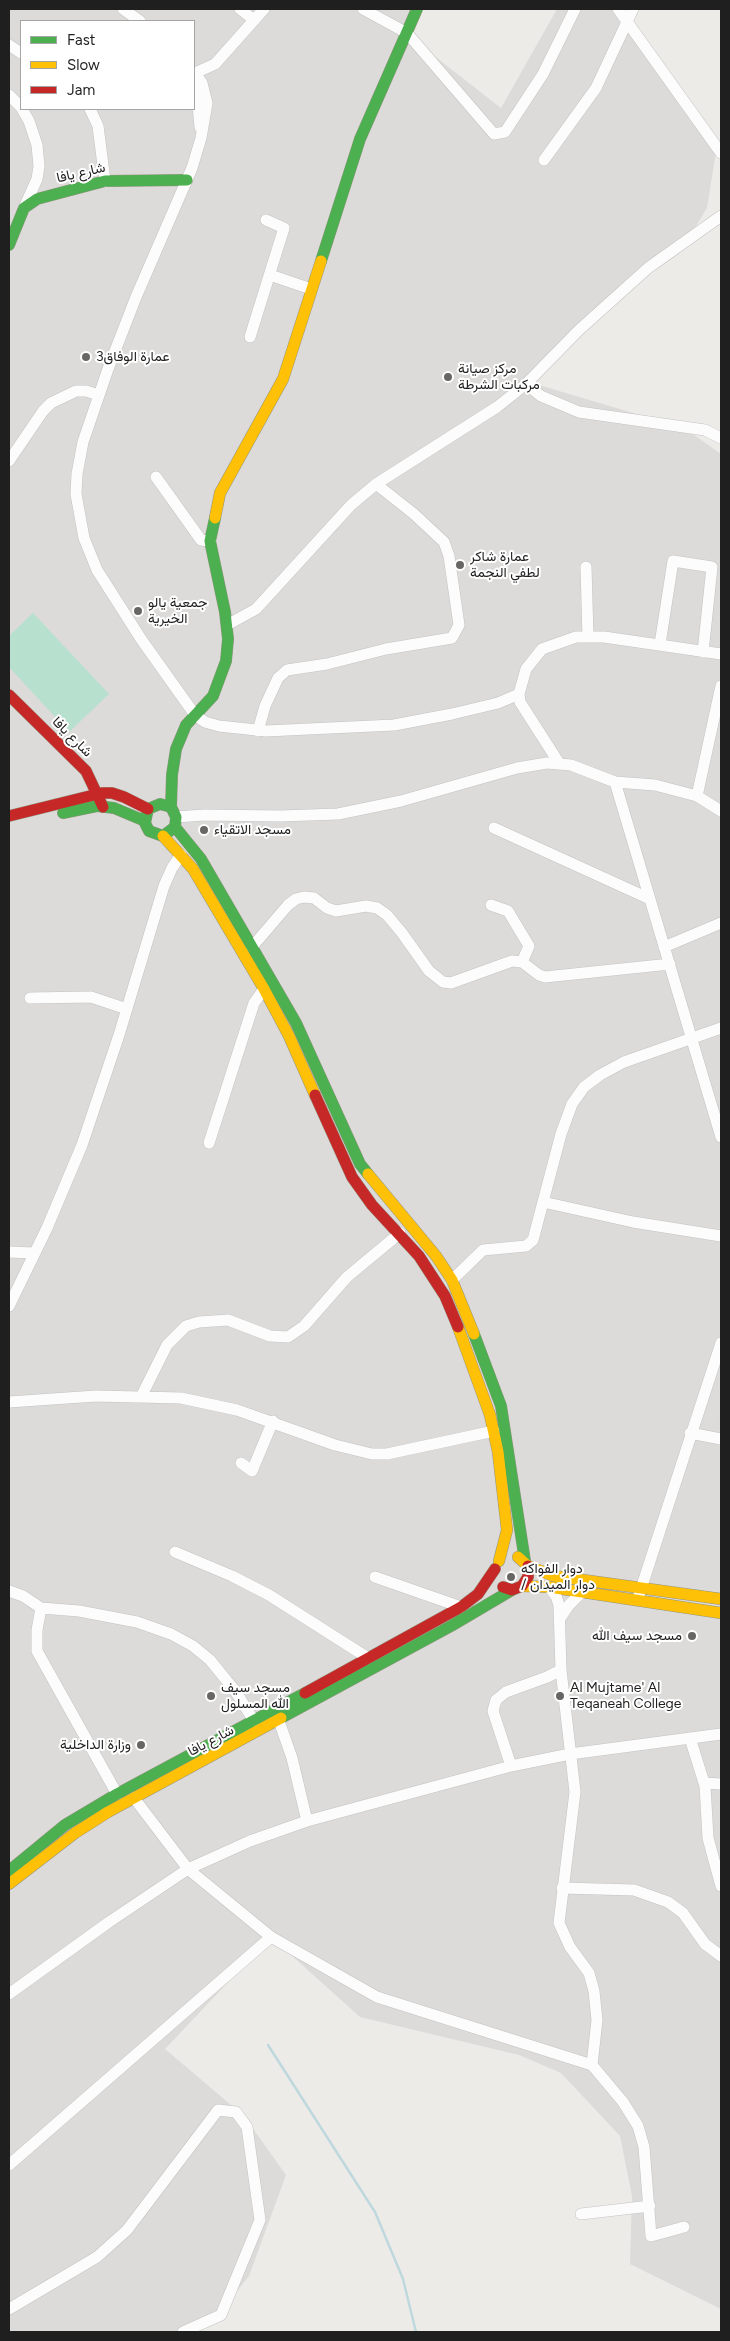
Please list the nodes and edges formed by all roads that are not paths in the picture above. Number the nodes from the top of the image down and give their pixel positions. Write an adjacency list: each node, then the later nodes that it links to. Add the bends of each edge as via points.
1 (123, 9): 9 (street)
2 (240, 9): 10 (street)
3 (264, 9): 10 (street)
4 (363, 9): 12 (street)
5 (417, 9): 12 (main road)
6 (575, 9): 12 (street, via 543,74 505,132 494,134)
7 (618, 9): 11 (street)
8 (633, 9): 11 (street)
9 (139, 20)
10 (254, 20): 15 (street, via 215,64)
11 (628, 21): 21 (street); 22 (street, via 596,88)
12 (407, 33): 30 (main road, via 360,139)
13 (9, 45): 14 (street)
14 (20, 52)
15 (195, 72)
16 (195, 81): 23 (street, via 201,138)
17 (9, 95): 18 (street)
18 (20, 106)
19 (23, 110): 25 (street, via 29,120 39,166)
20 (90, 110): 24 (street, via 98,126)
21 (721, 153)
22 (544, 160)
23 (187, 180): 24 (main road, شارع يافا); 33 (street, via 136,297)
24 (105, 181): 25 (main road, شارع يافا, via 38,199)
25 (24, 208): 28 (main road)
26 (721, 216): 32 (street, via 648,268 579,330)
27 (266, 220): 29 (street, via 284,228)
28 (9, 245)
29 (270, 275): 30 (street); 31 (street)
30 (311, 290): 38 (main road, via 283,380 220,493)
31 (250, 337)
32 (526, 384): 34 (street, via 541,396 579,412); 37 (street, via 497,407)
33 (99, 395): 35 (street, via 76,391 51,403); 48 (street, via 83,442 77,474 76,494 84,538 96,570 116,602)
34 (720, 434)
35 (9, 461)
36 (156, 477): 38 (street, via 201,540)
37 (376, 484): 40 (street, via 351,506 256,609); 50 (street, via 444,542 449,556 458,625 456,631 452,638 286,670 278,678 264,706)
38 (210, 542): 40 (main road)
39 (586, 567): 41 (street)
40 (226, 624): 48 (main road, via 226,661 212,696)
41 (588, 637): 42 (street, via 604,636); 46 (street, via 576,637 542,650 526,669)
42 (660, 644): 43 (street); 43 (street, via 673,561 712,567)
43 (702, 652): 44 (street)
44 (721, 654)
45 (721, 686): 49 (street)
46 (519, 694): 50 (street, via 498,703 394,725); 51 (street, via 520,702)
47 (9, 695): 54 (main road, شارع يافا, via 86,771)
48 (195, 715): 50 (street, via 220,726); 52 (main road, via 180,736)
49 (718, 724): 55 (street)
50 (258, 731)
51 (559, 763): 53 (street); 60 (street, via 517,768 401,802 338,814)
52 (172, 775): 57 (main road); 60 (main road)
53 (615, 782): 55 (street, via 655,785); 65 (street)
54 (98, 794): 56 (main road, شارع يافا); 57 (main road, via 112,793); 59 (main road)
55 (697, 796): 58 (street)
56 (103, 807): 57 (main road); 61 (main road, via 80,808)
57 (149, 811): 60 (main road, via 164,804); 63 (main road, شارع يافا, via 149,831)
58 (721, 811)
59 (9, 816)
60 (174, 817): 63 (main road); 68 (main road)
61 (9, 827)
62 (494, 828): 65 (street)
63 (163, 836): 64 (main road, شارع يافا)
64 (181, 855): 72 (main road, شارع يافا, via 193,869); 74 (street, via 164,886)
65 (650, 899): 69 (street)
66 (491, 905): 70 (street, via 508,911 529,946)
67 (721, 923): 69 (street)
68 (252, 946): 70 (street, via 288,905 304,897 314,898 336,911 366,906 377,908 402,933 429,971 443,982 451,983 512,961); 84 (main road, via 296,1023 360,1164)
69 (664, 947): 71 (street)
70 (522, 962): 71 (street, via 545,977)
71 (670, 964): 76 (street)
72 (264, 989): 78 (street, via 254,1003); 80 (main road, شارع يافا, via 289,1036 352,1176 372,1205)
73 (30, 998): 74 (street, via 91,997)
74 (127, 1009): 83 (street, via 82,1145)
75 (721, 1028): 76 (street)
76 (692, 1038): 77 (street); 79 (street, via 624,1062 584,1087 572,1104 561,1134)
77 (721, 1137)
78 (209, 1143)
79 (543, 1202): 81 (street); 84 (street, via 533,1240 526,1246 483,1250)
80 (400, 1233): 87 (street, via 347,1277 304,1326 288,1337 270,1336 228,1320 186,1326 167,1345); 90 (main road, شارع يافا, via 445,1296 477,1374)
81 (720, 1237)
82 (9, 1252): 83 (street)
83 (34, 1253): 85 (street)
84 (452, 1280): 95 (main road, via 501,1406)
85 (9, 1306)
86 (721, 1343): 91 (street)
87 (141, 1397): 88 (street, via 96,1396); 89 (street, via 181,1398)
88 (9, 1402)
89 (273, 1421): 90 (street, via 335,1445 372,1454 387,1454); 93 (street, via 252,1471)
90 (494, 1431): 96 (main road, شارع يافا, via 507,1530)
91 (690, 1433): 92 (street); 99 (street)
92 (721, 1439)
93 (240, 1464)
94 (175, 1552): 109 (street, via 269,1595)
95 (526, 1563): 96 (main road, via 514,1555); 99 (main road, via 554,1576); 100 (main road, via 528,1577)
96 (497, 1565): 100 (main road, via 498,1582 506,1589); 105 (main road, شارع يافا, via 478,1594)
97 (375, 1577): 105 (street)
98 (549, 1587): 100 (main road); 102 (main road); 108 (street, via 556,1596)
99 (641, 1587): 103 (street); 104 (main road)
100 (517, 1588): 112 (main road, شارع يافا)
101 (9, 1591): 106 (street)
102 (582, 1592): 103 (main road); 108 (street)
103 (637, 1599): 107 (main road)
104 (721, 1599)
105 (461, 1606): 109 (main road, شارع يافا)
106 (41, 1608): 111 (street, via 79,1611 137,1622 171,1634 210,1660); 119 (street, via 37,1651)
107 (721, 1612)
108 (560, 1618): 110 (street)
109 (368, 1658): 111 (main road, شارع يافا)
110 (561, 1670): 115 (street); 116 (street, via 506,1692 496,1700 493,1711)
111 (254, 1721): 119 (main road, شارع يافا)
112 (279, 1721): 120 (main road, شارع يافا); 121 (street, via 292,1758)
113 (721, 1734): 114 (street)
114 (690, 1738): 115 (street); 117 (street)
115 (570, 1754): 116 (street); 126 (street, via 575,1792)
116 (511, 1766): 121 (street)
117 (704, 1783): 118 (street); 125 (street, via 708,1838)
118 (721, 1784)
119 (117, 1794): 123 (main road, شارع يافا, via 65,1825)
120 (134, 1798): 122 (street); 124 (main road, شارع يافا, via 75,1833)
121 (307, 1821): 122 (street, via 250,1840)
122 (188, 1870): 127 (street); 129 (street)
123 (9, 1871)
124 (9, 1884)
125 (721, 1886)
126 (562, 1888): 128 (street, via 634,1890 668,1902 683,1913 705,1944); 130 (street, via 559,1923 570,1947 589,1973 594,1991 596,2020)
127 (271, 1936): 130 (street, via 377,1996); 131 (street)
128 (721, 1956)
129 (9, 1994)
130 (592, 2065): 132 (street, via 638,2126 644,2147)
131 (9, 2165)
132 (650, 2206): 133 (street); 134 (street, via 651,2236)
133 (581, 2214)
134 (684, 2227)
135 (9, 2308): 136 (street, via 98,2257 127,2230 218,2110 236,2112 247,2127 260,2220 222,2315)
136 (183, 2332)

